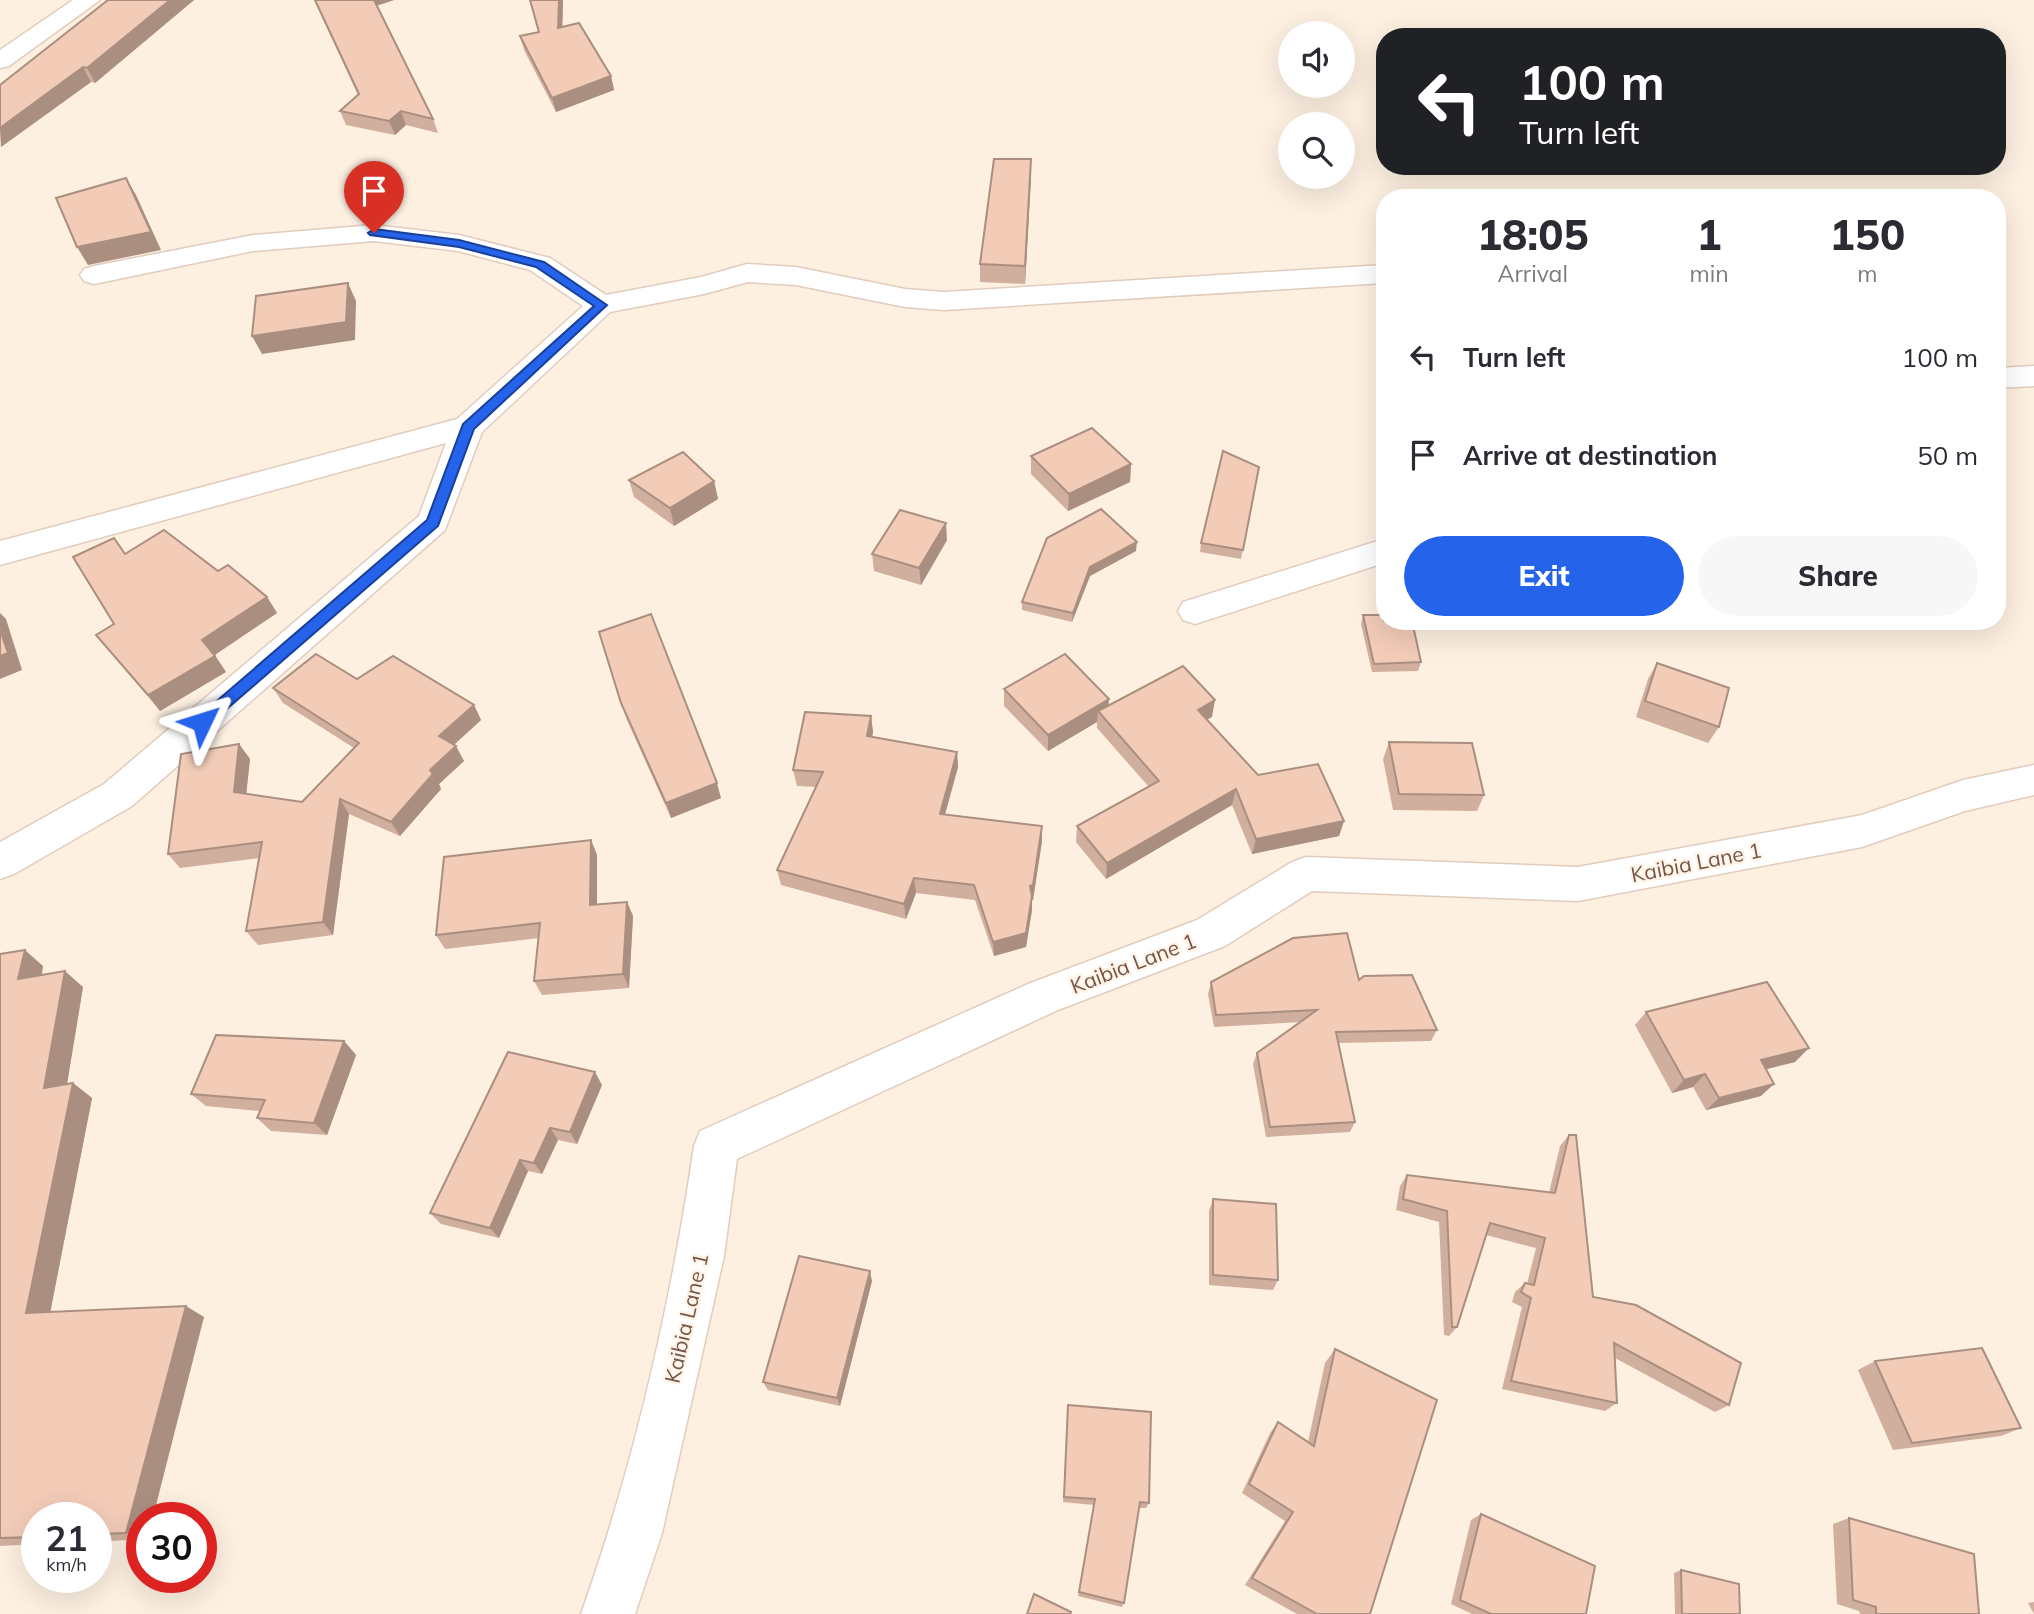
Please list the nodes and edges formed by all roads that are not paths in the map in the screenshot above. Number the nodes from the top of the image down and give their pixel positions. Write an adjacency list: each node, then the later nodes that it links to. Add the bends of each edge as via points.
1 (88, 0): 2 (street)
2 (0, 61)
3 (1376, 274): 5 (street, via 944,301 905,298 796,276 747,273)
4 (94, 275): 5 (street, via 253,243 374,233 459,243 540,264)
5 (601, 305): 8 (street)
6 (2034, 376): 7 (street)
7 (2006, 378)
8 (468, 427): 9 (street); 13 (street, via 433,522 118,794)
9 (0, 552)
10 (1376, 554): 11 (street)
11 (1195, 611)
12 (2034, 780): 14 (street, Kaibia Lane 1, via 1963,796 1862,831 1578,884 1306,874 1211,933 1043,997 716,1146 701,1256 636,1533)
13 (0, 862)
14 (608, 1614)

